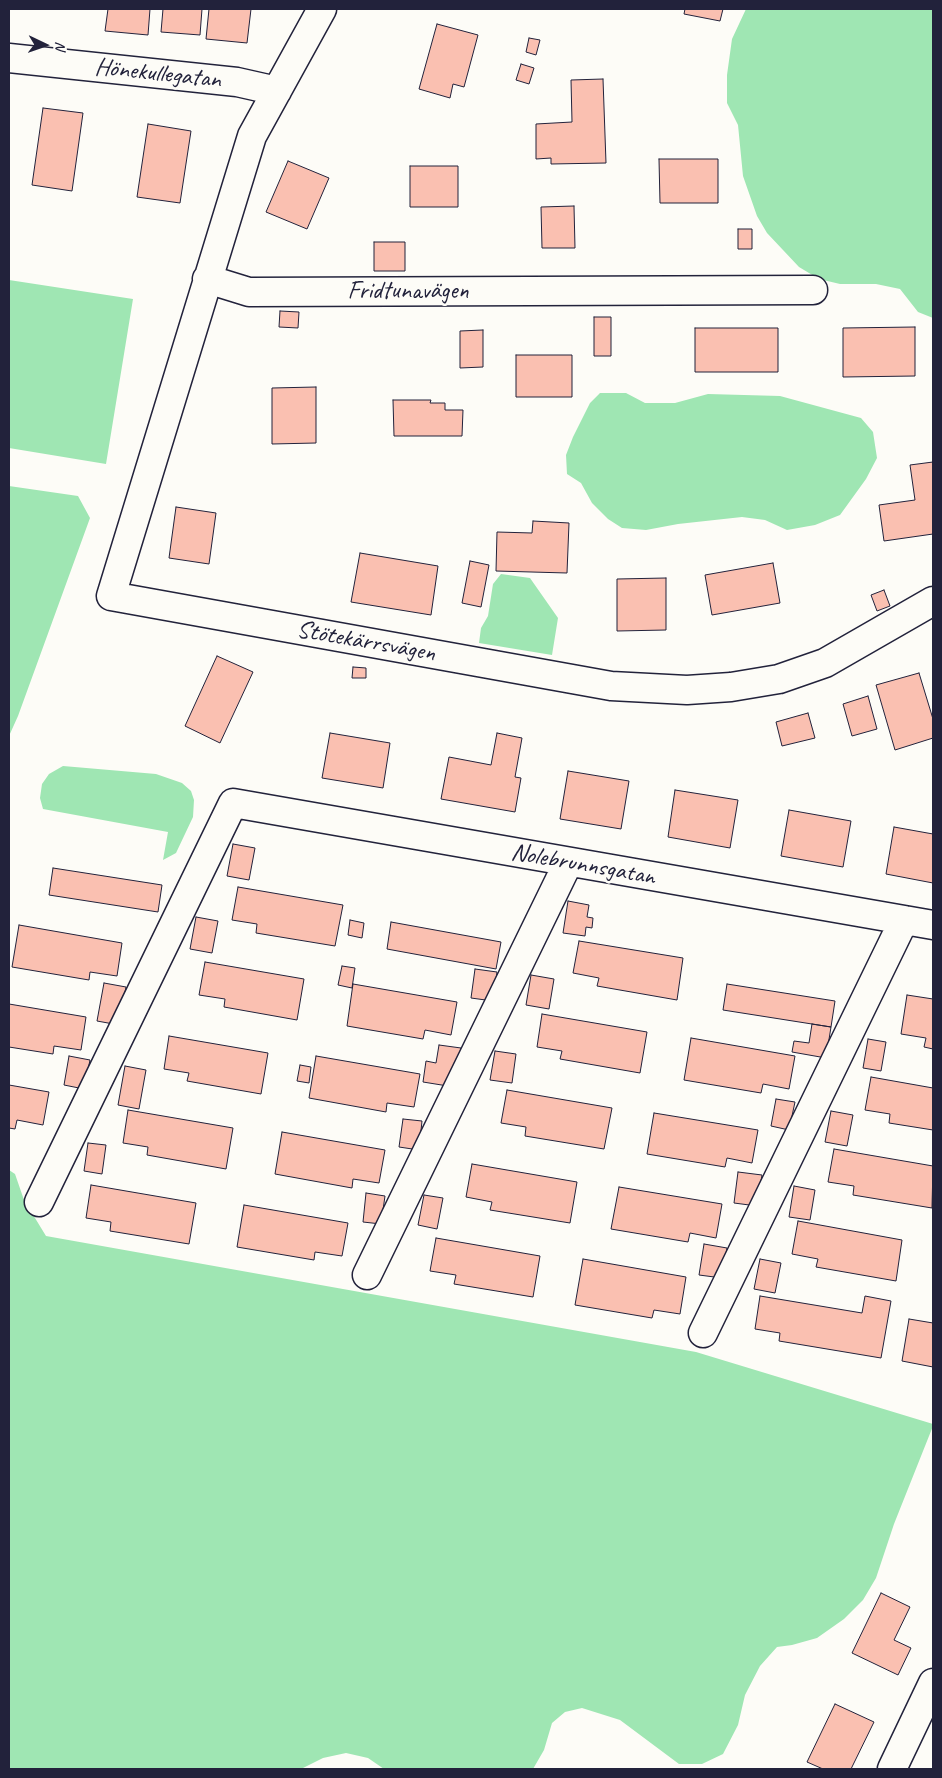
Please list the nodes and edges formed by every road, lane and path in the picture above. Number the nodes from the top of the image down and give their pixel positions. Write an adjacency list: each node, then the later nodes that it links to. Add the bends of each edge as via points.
1 (322, 9): 3 (street)
2 (9, 58): 3 (street, Hönekullegatan, via 237,82)
3 (277, 91): 4 (street, via 252,136)
4 (207, 279): 5 (street, Fridtunavägen, via 249,292); 6 (street, Stötekärrsvägen, via 111,596 612,686 687,690 779,679 824,663)
5 (813, 290)
6 (933, 600)
7 (568, 863): 8 (street, Nolebrunnsgatan); 10 (street, Nolebrunnsgatan, via 233,803); 11 (street)
8 (904, 920): 9 (street, Nolebrunnsgatan); 12 (street)
9 (933, 925)
10 (39, 1202)
11 (367, 1275)
12 (703, 1333)
13 (933, 1683): 14 (street)
14 (897, 1760)

